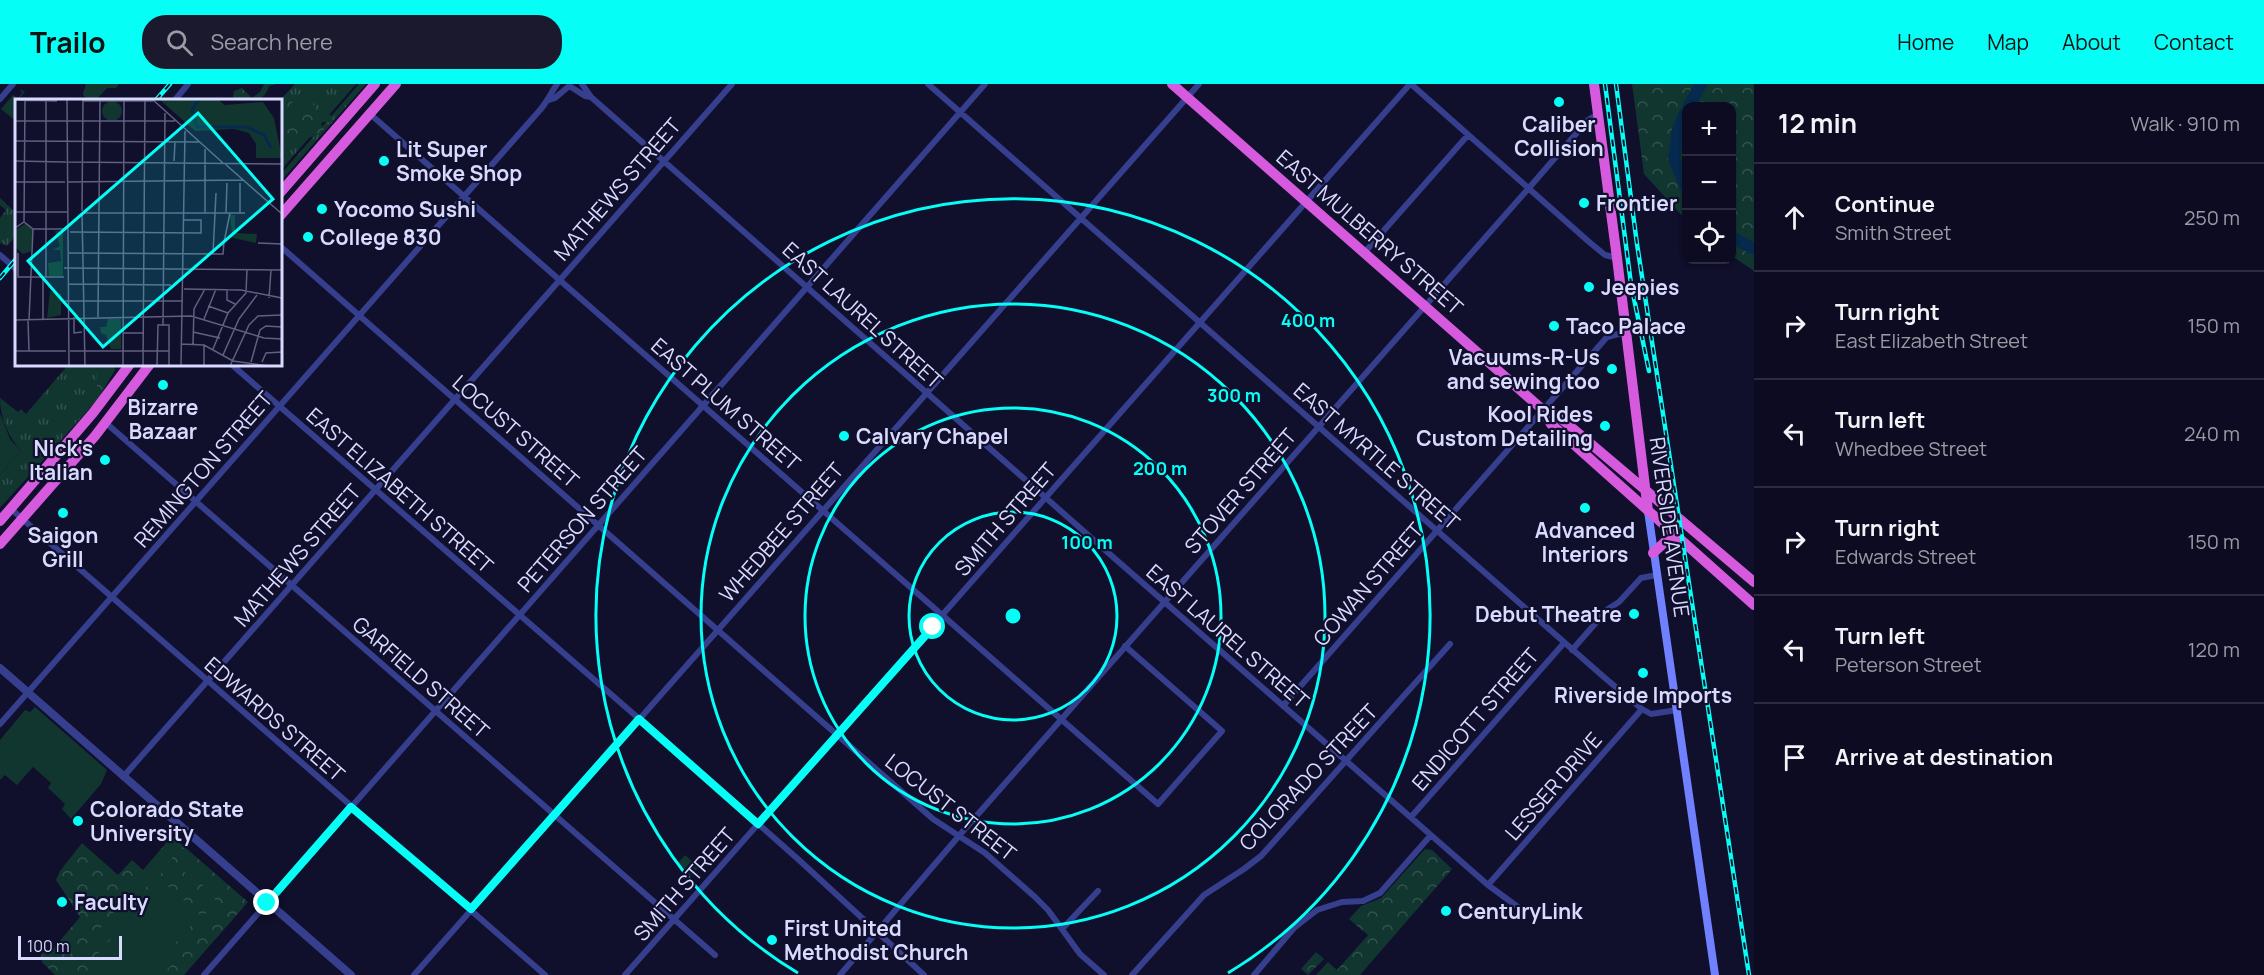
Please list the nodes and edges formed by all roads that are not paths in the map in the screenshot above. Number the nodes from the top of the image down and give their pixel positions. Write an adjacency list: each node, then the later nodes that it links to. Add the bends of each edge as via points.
1 (13, 84): 16 (street)
2 (188, 84): 17 (street)
3 (375, 84): 20 (highway, via 367,101); 25 (highway)
4 (396, 84): 20 (highway)
5 (582, 84): 15 (street, EAST LAUREL STREET)
6 (732, 84): 23 (street, MATHEWS STREET)
7 (928, 84): 19 (street, EAST MYRTLE STREET)
8 (985, 84): 19 (street, PETERSON STREET)
9 (1172, 84): 14 (highway, EAST MULBERRY STREET)
10 (1199, 84): 14 (street, WHEDBEE STREET)
11 (1410, 84): 22 (street); 27 (street, SMITH STREET)
12 (1594, 84): 21 (highway, RIVERSIDE AVENUE)
13 (567, 85): 15 (street, EAST LAUREL STREET); 18 (street, REMINGTON STREET); 18 (street, REMINGTON STREET, via 550,93)
14 (1187, 97): 27 (highway, EAST MULBERRY STREET); 29 (street, WHEDBEE STREET)
15 (591, 98): 23 (street, EAST LAUREL STREET)
16 (0, 99)
17 (176, 99)
18 (549, 100): 26 (street, REMINGTON STREET)
19 (961, 112): 29 (street, EAST MYRTLE STREET); 36 (street, PETERSON STREET)
20 (370, 114): 26 (street, EAST PLUM STREET); 28 (highway)
21 (1598, 114): 24 (street, STOVER STREET, via 1588,120); 33 (highway, RIVERSIDE AVENUE)
22 (1468, 135): 24 (street); 31 (street)
23 (664, 161): 35 (street, MATHEWS STREET); 36 (street, EAST LAUREL STREET)
24 (1528, 189): 33 (street, via 1605,255); 37 (street, STOVER STREET)
25 (282, 192)
26 (464, 196): 35 (street, EAST PLUM STREET); 38 (street, REMINGTON STREET)
27 (1306, 202): 31 (highway, EAST MULBERRY STREET); 39 (street, SMITH STREET)
28 (282, 214)
29 (1081, 218): 39 (street, EAST MYRTLE STREET); 44 (street, WHEDBEE STREET)
30 (282, 248): 38 (street, LOCUST STREET)
31 (1364, 253): 37 (highway, EAST MULBERRY STREET)
32 (1, 258): 34 (street)
33 (1617, 258): 40 (highway, RIVERSIDE AVENUE)
34 (15, 268)
35 (560, 280): 45 (street, MATHEWS STREET); 46 (street, EAST PLUM STREET)
36 (807, 288): 44 (street, EAST LAUREL STREET); 46 (street, PETERSON STREET)
37 (1425, 306): 48 (highway, EAST MULBERRY STREET); 50 (street, STOVER STREET)
38 (360, 316): 45 (street, LOCUST STREET); 47 (street, REMINGTON STREET)
39 (1200, 322): 50 (street, EAST MYRTLE STREET); 53 (street, SMITH STREET)
40 (1626, 332): 48 (street, COWAN STREET, via 1607,337); 52 (highway, RIVERSIDE AVENUE)
41 (127, 366): 55 (highway, via 93,413)
42 (149, 366): 49 (highway)
43 (233, 366): 47 (street, EAST ELIZABETH STREET)
44 (927, 393): 53 (street, EAST LAUREL STREET); 56 (street, WHEDBEE STREET)
45 (455, 399): 51 (street, MATHEWS STREET); 60 (street, LOCUST STREET)
46 (703, 406): 56 (street, EAST PLUM STREET); 60 (street, PETERSON STREET)
47 (279, 407): 51 (street, EAST ELIZABETH STREET); 54 (street, REMINGTON STREET)
48 (1542, 410): 52 (highway, EAST MULBERRY STREET, via 1558,416); 57 (highway, EAST MULBERRY STREET, via 1551,424); 61 (street, COWAN STREET)
49 (106, 423): 54 (street, GARFIELD STREET); 58 (highway)
50 (1318, 426): 61 (street, EAST MYRTLE STREET); 69 (street, STOVER STREET)
51 (375, 490): 67 (street, MATHEWS STREET); 71 (street, EAST ELIZABETH STREET)
52 (1645, 490): 57 (highway, RIVERSIDE AVENUE); 66 (highway, EAST MULBERRY STREET)
53 (1046, 498): 69 (street, EAST LAUREL STREET); 72 (street, SMITH STREET)
54 (197, 500): 67 (street, GARFIELD STREET); 68 (street, REMINGTON STREET)
55 (11, 509): 58 (street, EDWARDS STREET); 59 (highway)
56 (822, 510): 72 (street, EAST PLUM STREET); 73 (street, WHEDBEE STREET)
57 (1648, 511): 62 (highway, EAST MULBERRY STREET); 64 (main road, RIVERSIDE AVENUE)
58 (22, 519): 63 (highway); 68 (street, EDWARDS STREET)
59 (0, 521)
60 (598, 525): 71 (street, PETERSON STREET); 73 (street, LOCUST STREET)
61 (1437, 531): 74 (street, EAST MYRTLE STREET); 81 (street, COWAN STREET)
62 (1678, 539): 64 (highway, via 1665,542); 70 (highway, EAST MULBERRY STREET)
63 (0, 544)
64 (1653, 553): 65 (main road, RIVERSIDE AVENUE)
65 (1656, 574): 77 (street, ENDICOTT STREET, via 1641,578); 83 (main road, RIVERSIDE AVENUE)
66 (1754, 582)
67 (292, 585): 79 (street, MATHEWS STREET); 84 (street, GARFIELD STREET)
68 (112, 597): 79 (street, EDWARDS STREET); 80 (street, REMINGTON STREET)
69 (1164, 602): 76 (street, STOVER STREET); 81 (street, EAST LAUREL STREET)
70 (1754, 605)
71 (519, 616): 84 (street, PETERSON STREET); 85 (street, EAST ELIZABETH STREET)
72 (942, 616): 86 (street, EAST PLUM STREET); 88 (street, SMITH STREET)
73 (717, 630): 85 (street, WHEDBEE STREET); 88 (street, LOCUST STREET)
74 (1564, 643): 77 (street, EAST MYRTLE STREET); 93 (street, ENDICOTT STREET)
75 (1450, 644): 89 (street, COLORADO STREET)
76 (1125, 646): 86 (street, STOVER STREET); 86 (street, EAST PLUM STREET, via 1222,731 1174,786 1158,804 1071,725)
77 (1572, 650): 82 (street, EAST MYRTLE STREET)
78 (0, 668): 80 (street)
79 (207, 681): 90 (street, MATHEWS STREET); 91 (street, EDWARDS STREET)
80 (27, 693): 87 (street, REMINGTON STREET); 90 (street)
81 (1283, 706): 89 (street, EAST LAUREL STREET)
82 (1642, 709): 83 (street, via 1651,714); 97 (street, LESSER DRIVE)
83 (1677, 710): 116 (main road, RIVERSIDE AVENUE)
84 (435, 711): 91 (street, PETERSON STREET); 92 (street, GARFIELD STREET)
85 (639, 719): 92 (street, WHEDBEE STREET); 94 (street, EAST ELIZABETH STREET)
86 (1060, 720): 96 (street, STOVER STREET)
87 (0, 724)
88 (837, 735): 94 (street, SMITH STREET); 96 (street, LOCUST STREET, via 933,819)
89 (1346, 761): 93 (street, EAST LAUREL STREET); 114 (street, COLORADO STREET, via 1261,856 1204,895)
90 (123, 777): 99 (street)
91 (351, 807): 99 (street, PETERSON STREET); 100 (street, EDWARDS STREET)
92 (554, 813): 100 (street, WHEDBEE STREET); 102 (street, GARFIELD STREET)
93 (1411, 818): 95 (street, EAST LAUREL STREET)
94 (758, 824): 102 (street, SMITH STREET); 104 (street, EAST ELIZABETH STREET)
95 (1431, 835): 97 (street, EAST LAUREL STREET); 115 (street, via 1380,894 1317,910 1294,928)
96 (959, 836): 103 (street, LOCUST STREET, via 985,853 1035,897); 104 (street, STOVER STREET)
97 (1488, 885): 101 (street, EAST LAUREL STREET)
98 (1098, 891): 103 (street)
99 (267, 903): 106 (street, PETERSON STREET); 107 (street)
100 (471, 909): 108 (street, WHEDBEE STREET); 109 (street, EDWARDS STREET)
101 (1522, 910)
102 (675, 919): 105 (street, GARFIELD STREET); 110 (street, SMITH STREET)
103 (1062, 929): 113 (street, LOCUST STREET, via 1080,954)
104 (876, 932): 111 (street, STOVER STREET); 112 (street, EAST ELIZABETH STREET)
105 (715, 955)
106 (204, 975)
107 (351, 975)
108 (414, 975)
109 (545, 975)
110 (625, 975)
111 (840, 975)
112 (924, 975)
113 (1104, 975)
114 (1132, 975)
115 (1254, 975)
116 (1715, 975)

